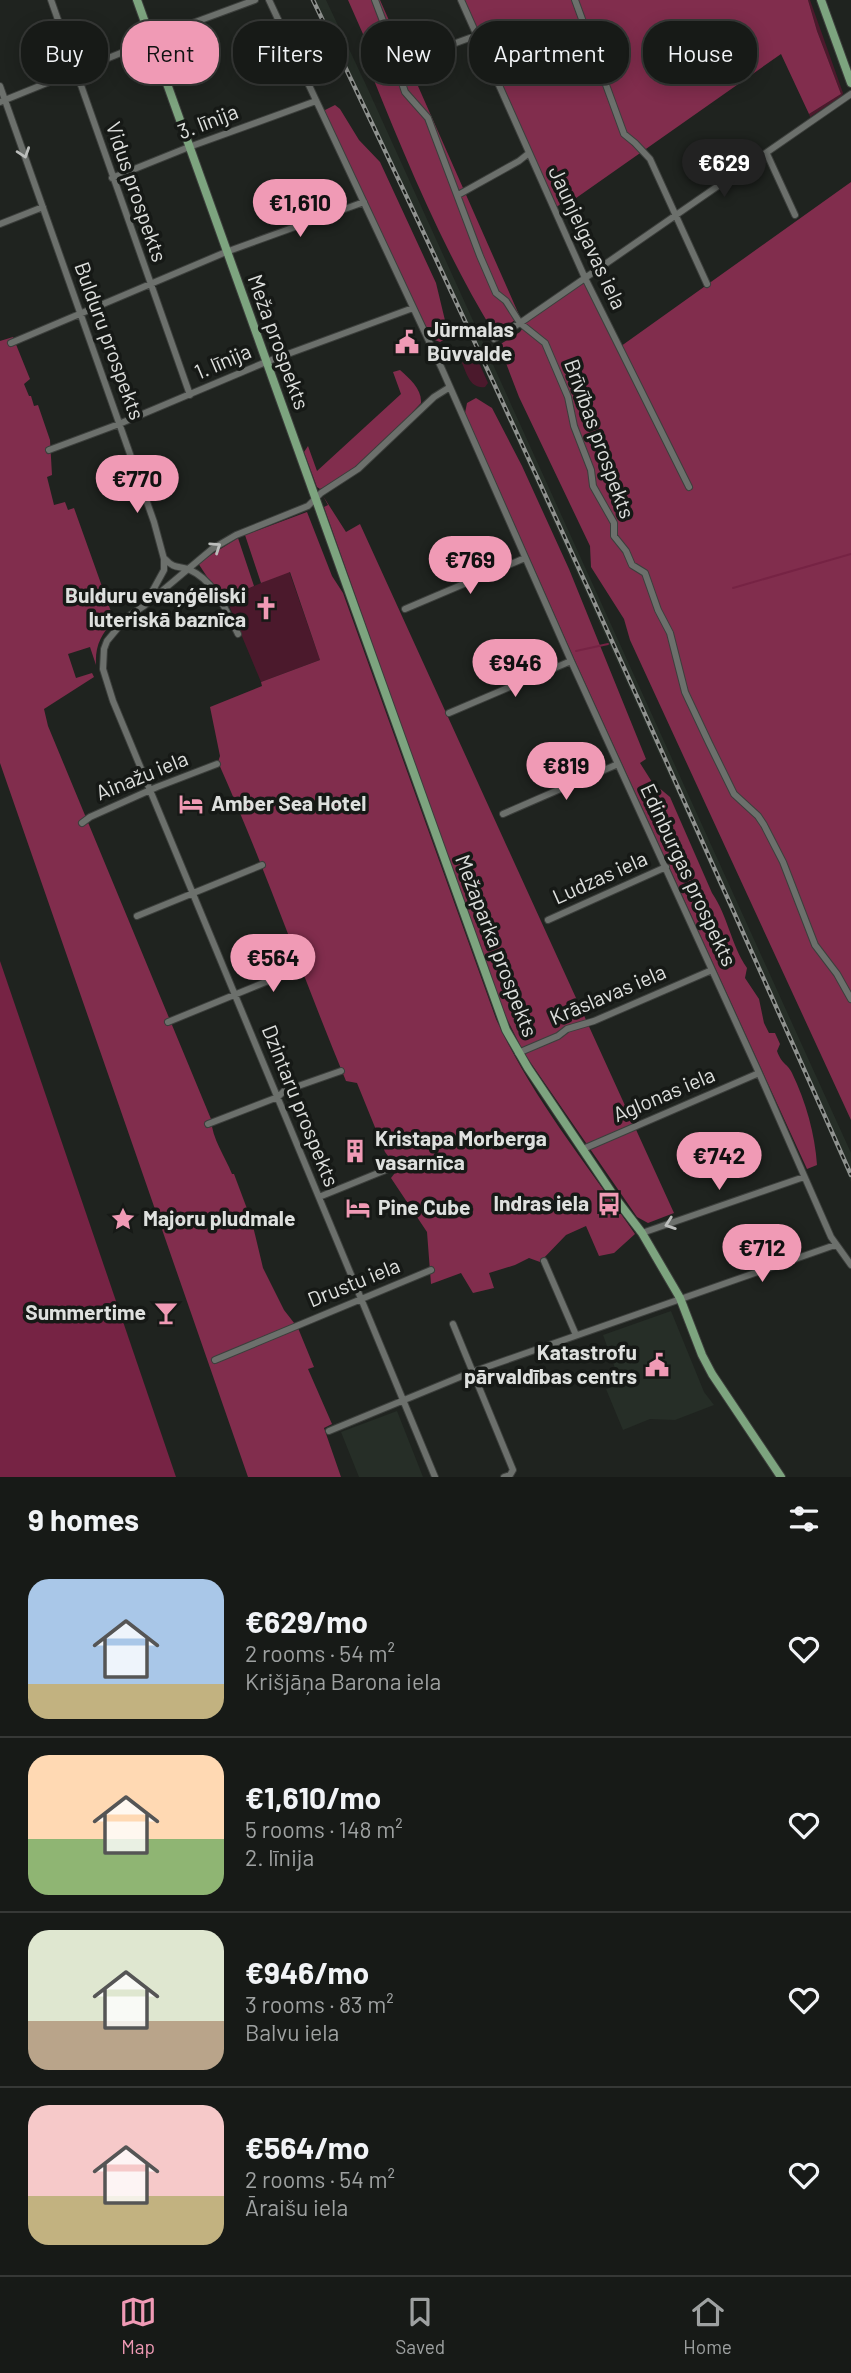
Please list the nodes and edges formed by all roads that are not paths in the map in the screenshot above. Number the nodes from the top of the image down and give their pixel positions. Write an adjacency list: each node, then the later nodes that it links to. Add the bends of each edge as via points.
1 (51, 0): 9 (street, Vidus prospekts)
2 (137, 0): 10 (main road, Meža prospekts)
3 (255, 0): 11 (street)
4 (269, 0): 23 (street, Edinburgas prospekts)
5 (375, 0): 12 (street, Brīvības prospekts)
6 (461, 0): 13 (street, Jaunjelgavas iela)
7 (575, 0): 32 (street, via 624,134 650,159)
8 (821, 0): 14 (main road)
9 (58, 21)
10 (144, 21)
11 (198, 21)
12 (383, 21)
13 (469, 21)
14 (851, 83)
15 (44, 84): 22 (street)
16 (80, 84): 27 (street, Vidus prospekts)
17 (167, 84): 24 (main road, Meža prospekts)
18 (402, 84): 28 (street, Brīvības prospekts, via 428,118)
19 (497, 84): 25 (street, Jaunjelgavas iela)
20 (0, 86): 22 (street, Bulduru prospekts)
21 (851, 94): 26 (street)
22 (2, 101): 30 (street, Bulduru prospekts, one-way to 30)
23 (316, 101): 24 (street, 3. līnija); 29 (street, Edinburgas prospekts)
24 (189, 147): 27 (street, 3. līnija); 34 (main road, Meža prospekts)
25 (529, 153): 28 (street); 35 (street, Jaunjelgavas iela)
26 (767, 154): 31 (street); 32 (street)
27 (113, 178): 37 (street, Vidus prospekts)
28 (458, 195): 40 (street, Brīvības prospekts, via 496,293)
29 (364, 202): 34 (street); 38 (street, Edinburgas prospekts)
30 (43, 207): 33 (street); 39 (street, Bulduru prospekts)
31 (795, 215)
32 (676, 216): 35 (street); 36 (street)
33 (0, 224)
34 (226, 252): 37 (street); 43 (main road, Meža prospekts)
35 (585, 278): 40 (street); 48 (street, Jaunjelgavas iela)
36 (707, 284)
37 (150, 285): 39 (street); 45 (street, Vidus prospekts)
38 (413, 308): 43 (street, 1. līnija); 44 (street, Edinburgas prospekts)
39 (80, 314): 42 (street); 46 (street, Bulduru prospekts)
40 (520, 323): 41 (street); 71 (street, Brīvības prospekts, via 545,343 568,397 593,486 614,523 614,536 632,565 645,573 670,633 685,692 734,794 764,825 814,945)
41 (494, 339)
42 (11, 343)
43 (266, 362): 45 (street, 1. līnija); 49 (main road, Meža prospekts)
44 (450, 387): 49 (street, via 358,469); 50 (street, Edinburgas prospekts)
45 (190, 395): 46 (street, 1. līnija)
46 (120, 424): 47 (street, 1. līnija); 51 (street, Bulduru prospekts)
47 (49, 450)
48 (689, 487)
49 (315, 499): 52 (street, one-way to 49, via 212,548); 73 (main road, Mežaparka prospekts)
50 (525, 558): 54 (street); 56 (street, Edinburgas prospekts)
51 (164, 559): 52 (street, via 174,567); 53 (street, via 164,570)
52 (188, 569): 53 (street); 55 (street, via 220,598)
53 (144, 606): 60 (street, Dzintaru prospekts, via 107,641 103,669)
54 (405, 609)
55 (238, 634)
56 (571, 661): 57 (street); 59 (street, Edinburgas prospekts)
57 (449, 713)
58 (217, 764): 60 (street, Ainažu iela)
59 (618, 764): 61 (street); 64 (street, Edinburgas prospekts)
60 (151, 790): 62 (street, Ainažu iela); 65 (street, Dzintaru prospekts)
61 (503, 814)
62 (82, 823)
63 (262, 865): 65 (street)
64 (666, 867): 67 (street, Ludzas iela); 69 (street, Edinburgas prospekts)
65 (193, 893): 66 (street); 70 (street, Dzintaru prospekts)
66 (137, 916)
67 (548, 920)
68 (300, 968): 70 (street)
69 (712, 970): 73 (street, Krāslavas iela); 75 (street, Edinburgas prospekts)
70 (235, 994): 72 (street); 76 (street, Dzintaru prospekts)
71 (851, 999)
72 (168, 1022)
73 (518, 1053): 78 (main road, Mežaparka prospekts)
74 (341, 1071): 76 (street)
75 (759, 1073): 78 (street, Aglonas iela); 80 (street, Edinburgas prospekts)
76 (278, 1097): 77 (street); 81 (street, Dzintaru prospekts)
77 (208, 1124)
78 (583, 1149): 82 (main road, Mežaparka prospekts)
79 (393, 1167): 81 (street)
80 (804, 1177): 82 (street, one-way to 82); 83 (street, Edinburgas prospekts)
81 (318, 1197): 88 (street, Dzintaru prospekts)
82 (642, 1233): 87 (main road, Mežaparka prospekts)
83 (835, 1245): 85 (street, Edinburgas prospekts); 87 (street)
84 (544, 1261): 90 (street)
85 (851, 1265)
86 (431, 1270): 88 (street, Drustu iela)
87 (680, 1298): 90 (street); 97 (main road, Mežaparka prospekts, via 712,1374)
88 (361, 1299): 91 (street, Drustu iela); 93 (street, Dzintaru prospekts)
89 (453, 1324): 92 (street)
90 (576, 1335): 92 (street)
91 (215, 1360)
92 (472, 1372): 93 (street); 95 (street, via 513,1470)
93 (403, 1399): 94 (street); 96 (street, Dzintaru prospekts)
94 (329, 1431)
95 (507, 1476)
96 (435, 1477)
97 (781, 1477)

